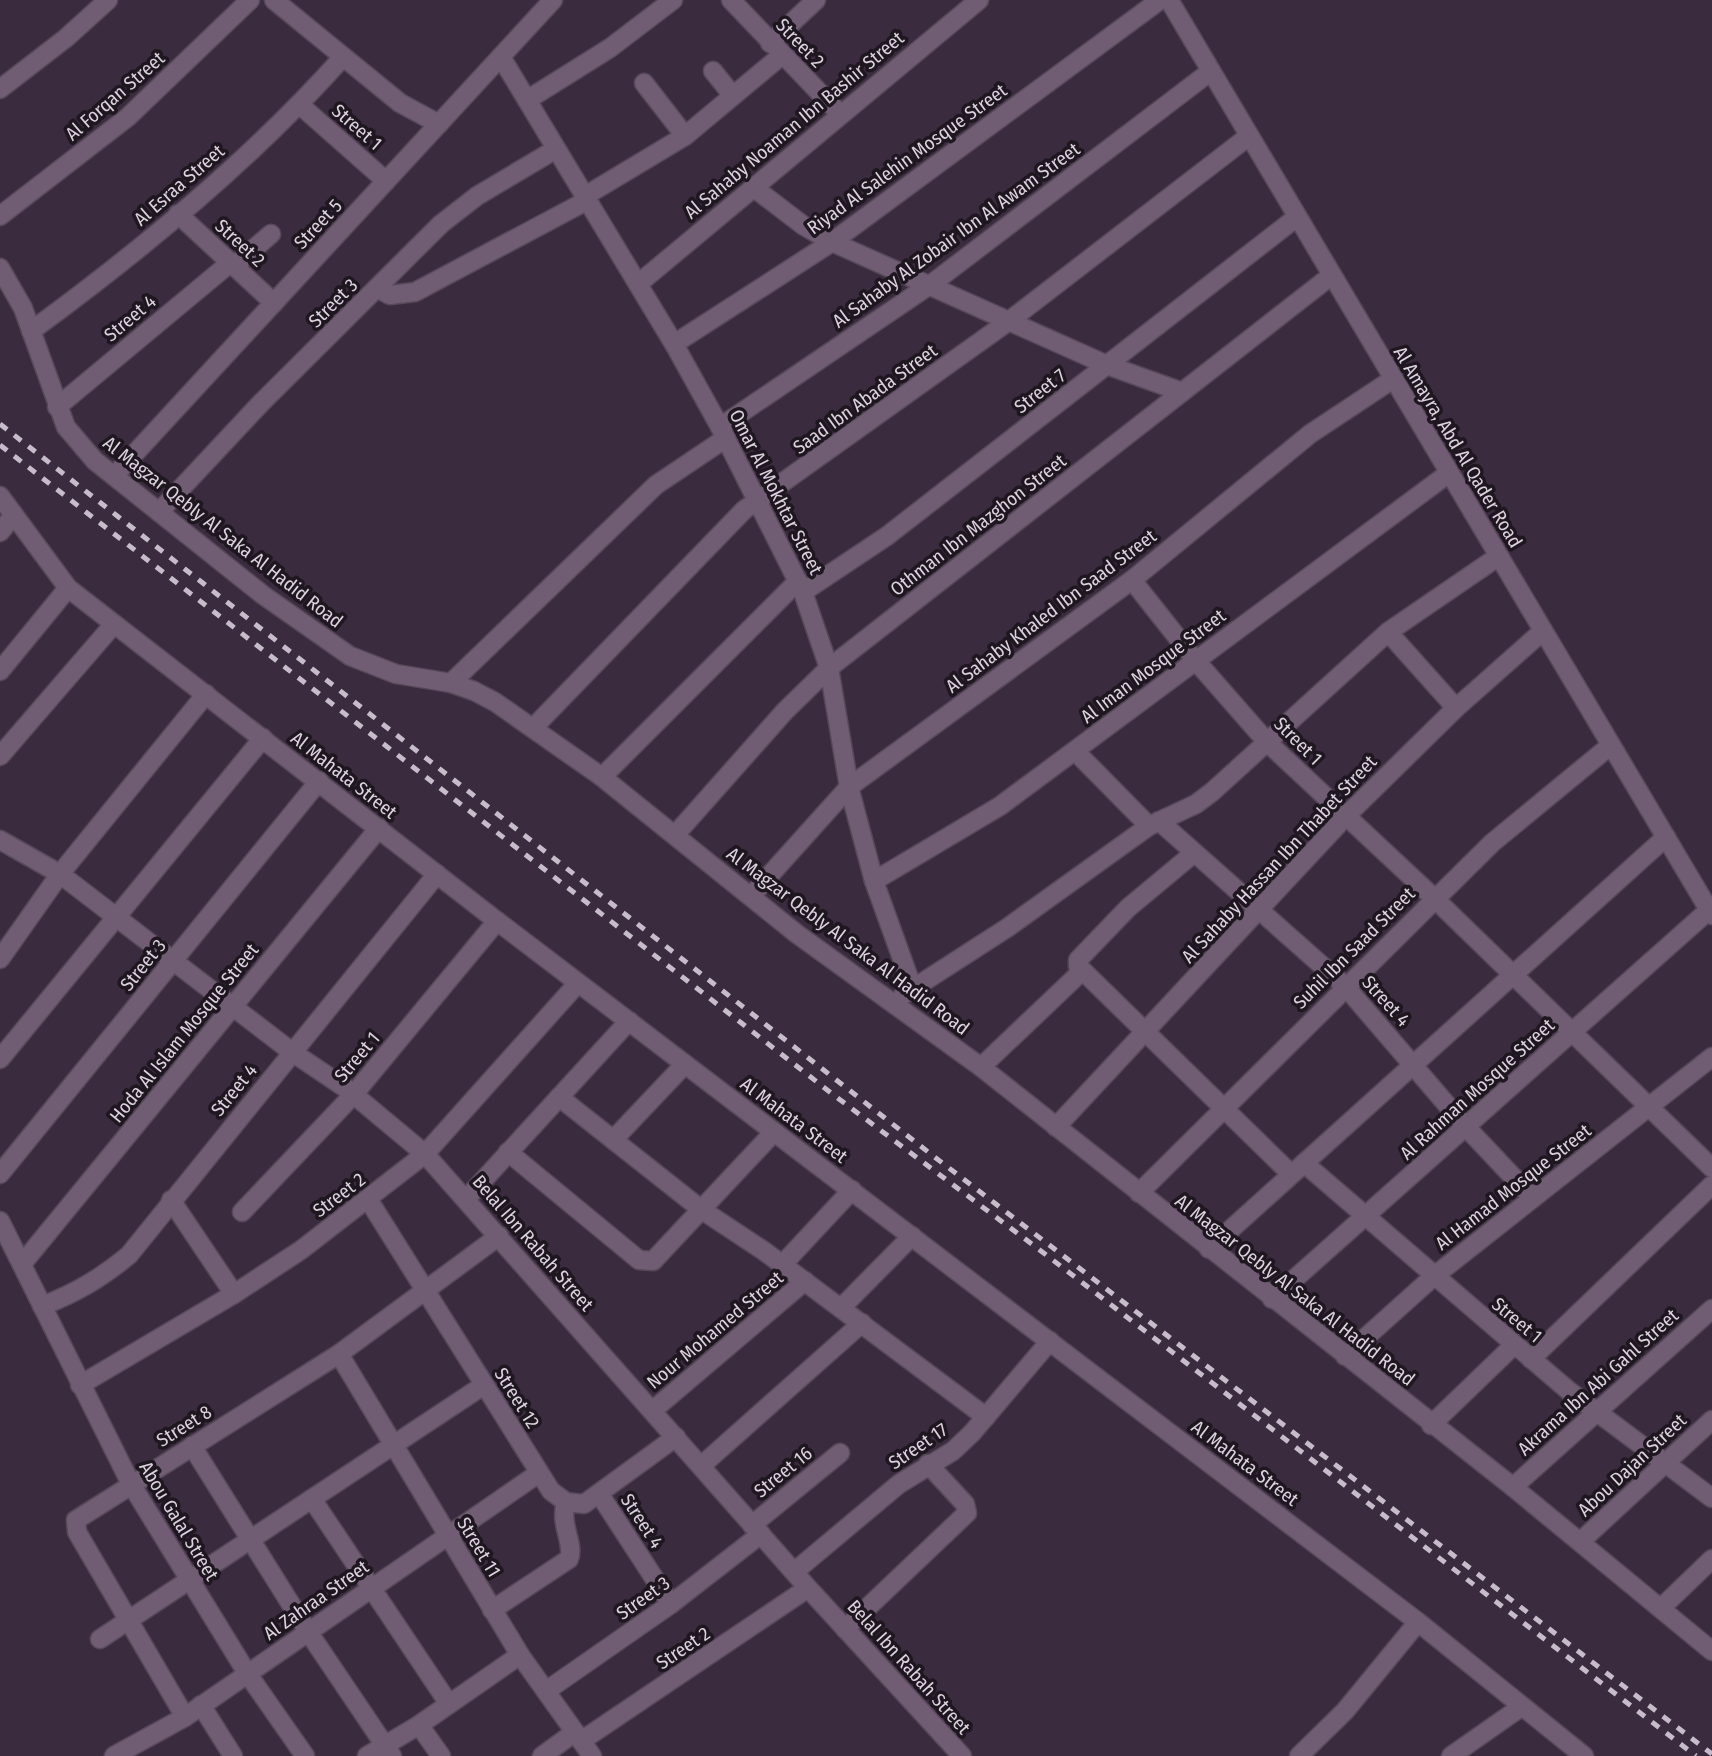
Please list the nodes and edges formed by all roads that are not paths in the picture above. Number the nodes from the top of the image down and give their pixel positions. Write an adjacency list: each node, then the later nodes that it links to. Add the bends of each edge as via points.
1 (108, 0): 17 (street)
2 (250, 0): 30 (street, Al Forqan Street, via 128,117)
3 (274, 0): 12 (street)
4 (553, 0): 13 (street, Street 5)
5 (673, 0): 19 (street, via 610,48)
6 (731, 0): 11 (street, Street 2)
7 (816, 0): 11 (street)
8 (979, 0): 21 (street, Al Sahaby Noaman Ibn Bashir Street)
9 (1160, 0): 33 (street, Riyad Al Salehin Mosque Street)
10 (1169, 0): 15 (street, Al Amayra, Abd Al Qader Road)
11 (776, 49): 18 (street); 21 (street, Street 2)
12 (343, 57): 20 (street, Al Esraa Street); 22 (street, via 400,103)
13 (501, 57): 19 (street, Omar Al Mokhtar Street); 22 (street, Street 5)
14 (713, 71): 18 (street)
15 (1211, 71): 24 (street, Al Amayra, Abd Al Qader Road); 38 (street, Al Sahaby Al Zobair Ibn Al Awam Street)
16 (644, 83): 23 (street)
17 (0, 89)
18 (733, 96): 23 (street)
19 (527, 100): 25 (street, Omar Al Mokhtar Street)
20 (300, 105): 26 (street, Street 1); 29 (street, Al Esraa Street)
21 (840, 114): 27 (street, Al Sahaby Noaman Ibn Bashir Street)
22 (439, 124): 26 (street, Street 5)
23 (685, 136): 28 (street)
24 (1249, 136): 31 (street, Al Amayra, Abd Al Qader Road); 41 (street, Saad Ibn Abada Street)
25 (556, 149): 28 (street, Omar Al Mokhtar Street); 39 (street, Street 3, via 477,195 440,224)
26 (386, 181): 40 (street, Street 5)
27 (753, 187): 33 (street); 37 (street, Al Sahaby Noaman Ibn Bashir Street)
28 (586, 198): 37 (street, Omar Al Mokhtar Street); 39 (street, via 415,292 390,295)
29 (178, 214): 34 (street, Street 2); 42 (street, Al Esraa Street)
30 (0, 216)
31 (1297, 217): 36 (street, Al Amayra, Abd Al Qader Road); 44 (street, Street 7)
32 (271, 234): 34 (street, Street 4)
33 (832, 242): 38 (street); 43 (street, Riyad Al Salehin Mosque Street)
34 (232, 264): 40 (street, Street 2); 47 (street, Street 4)
35 (0, 268): 42 (street, Al Magzar Qebly Al Saka Al Hadid Road)
36 (1332, 275): 45 (street, Al Amayra, Abd Al Qader Road); 46 (street, Othman Ibn Mazghon Street)
37 (638, 284): 43 (street, Omar Al Mokhtar Street)
38 (928, 286): 41 (street); 48 (street, Al Sahaby Al Zobair Ibn Al Awam Street)
39 (377, 288): 53 (street, Street 3)
40 (274, 303): 50 (street, Street 5)
41 (1009, 321): 44 (street); 52 (street, Saad Ibn Abada Street)
42 (31, 331): 47 (street, Al Magzar Qebly Al Saka Al Hadid Road)
43 (674, 344): 48 (street, Omar Al Mokhtar Street)
44 (1107, 365): 46 (street); 58 (street, Street 7, via 887,536)
45 (1393, 379): 49 (street, Al Amayra, Abd Al Qader Road); 57 (street, Al Sahaby Khaled Ibn Saad Street, via 1310,434)
46 (1182, 392): 64 (street, Othman Ibn Mazghon Street)
47 (57, 407): 50 (street, Al Magzar Qebly Al Saka Al Hadid Road, via 79,445)
48 (723, 433): 52 (street, Omar Al Mokhtar Street); 66 (street, Al Sahaby Al Zobair Ibn Al Awam Street, via 607,528)
49 (1449, 473): 56 (street, Al Amayra, Abd Al Qader Road); 63 (street, Al Iman Mosque Street)
50 (114, 476): 53 (street, Al Magzar Qebly Al Saka Al Hadid Road)
51 (0, 496): 54 (street, Al Mahata Street)
52 (757, 501): 58 (street, Omar Al Mokhtar Street); 69 (street, Saad Ibn Abada Street, via 732,520)
53 (159, 512): 66 (street, Al Magzar Qebly Al Saka Al Hadid Road, via 263,595 350,656 396,674)
54 (14, 515): 55 (street); 59 (street, Al Mahata Street)
55 (0, 533)
56 (1499, 556): 61 (street, Al Amayra, Abd Al Qader Road); 62 (street)
57 (1132, 580): 63 (street, Street 1); 77 (street, Al Sahaby Khaled Ibn Saad Street)
58 (800, 586): 64 (street, Omar Al Mokhtar Street); 75 (street, Street 7)
59 (68, 588): 60 (street, Al Mahata Street); 65 (street)
60 (114, 624): 67 (street, Al Mahata Street); 73 (street)
61 (1543, 631): 68 (street, Al Sahaby Hassan Ibn Thabet Street); 72 (street, Al Amayra, Abd Al Qader Road)
62 (1388, 632): 68 (street); 71 (street)
63 (1196, 661): 71 (street, Street 1); 74 (street, Al Iman Mosque Street)
64 (829, 668): 77 (street, Omar Al Mokhtar Street); 81 (street, Othman Ibn Mazghon Street)
65 (0, 671)
66 (451, 683): 69 (street, Al Magzar Qebly Al Saka Al Hadid Road, via 495,702)
67 (206, 694): 70 (street, Al Mahata Street); 85 (street)
68 (1456, 708): 78 (street, Al Sahaby Hassan Ibn Thabet Street)
69 (533, 728): 75 (street, Al Magzar Qebly Al Saka Al Hadid Road)
70 (263, 738): 76 (street, Al Mahata Street); 92 (street)
71 (1267, 742): 78 (street, Street 1); 79 (street, via 1212,792)
72 (1611, 745): 82 (street, Al Amayra, Abd Al Qader Road); 89 (street, Suhil Ibn Saad Street, via 1529,810)
73 (3, 748)
74 (1074, 751): 79 (street, Street 4); 87 (street, Al Iman Mosque Street, via 1000,806)
75 (603, 777): 81 (street, Al Magzar Qebly Al Saka Al Hadid Road)
76 (319, 781): 80 (street, Al Mahata Street); 95 (street, Street 3)
77 (849, 787): 87 (street, Omar Al Mokhtar Street); 88 (street, Al Sahaby Khaled Ibn Saad Street)
78 (1345, 817): 89 (street, Street 1); 90 (street, Al Sahaby Hassan Ibn Thabet Street)
79 (1154, 824): 84 (street, Street 4); 100 (street)
80 (379, 828): 86 (street, Al Mahata Street); 102 (street, Hoda Al Islam Mosque Street)
81 (675, 835): 88 (street, Al Magzar Qebly Al Saka Al Hadid Road)
82 (1666, 837): 91 (street, Al Amayra, Abd Al Qader Road); 97 (street)
83 (0, 839): 85 (street, Belal Ibn Rabah Street)
84 (1194, 853): 90 (street, Street 4); 96 (street, via 1128,908 1079,960)
85 (60, 874): 92 (street, Belal Ibn Rabah Street); 94 (street)
86 (437, 874): 93 (street, Al Mahata Street); 106 (street, Street 4)
87 (874, 881): 100 (street, Omar Al Mokhtar Street)
88 (751, 896): 101 (street, Al Magzar Qebly Al Saka Al Hadid Road)
89 (1434, 898): 97 (street, Street 1); 99 (street, Suhil Ibn Saad Street)
90 (1257, 910): 99 (street, Street 4); 105 (street, Al Sahaby Hassan Ibn Thabet Street)
91 (1711, 913): 104 (street, Al Rahman Mosque Street)
92 (117, 918): 95 (street, Belal Ibn Rabah Street); 108 (street)
93 (497, 921): 98 (street, Al Mahata Street); 112 (street, Street 1)
94 (0, 959)
95 (173, 961): 102 (street, Belal Ibn Rabah Street); 124 (street, Street 3)
96 (1081, 972): 105 (street, Street 1); 111 (street)
97 (1512, 974): 104 (street, Street 1); 109 (street)
98 (578, 983): 103 (street, Al Mahata Street); 121 (street, Street 2)
99 (1345, 986): 109 (street, Street 4); 115 (street, Suhil Ibn Saad Street)
100 (913, 989): 101 (street)
101 (892, 1003): 111 (street, Al Magzar Qebly Al Saka Al Hadid Road)
102 (233, 1007): 106 (street, Belal Ibn Rabah Street); 139 (street, Hoda Al Islam Mosque Street)
103 (629, 1021): 110 (street, Al Mahata Street); 113 (street)
104 (1572, 1032): 114 (street, Street 1); 116 (street, Al Rahman Mosque Street)
105 (1146, 1034): 115 (street, Street 1); 117 (street, Al Sahaby Hassan Ibn Thabet Street)
106 (292, 1052): 112 (street, Belal Ibn Rabah Street); 131 (street, Street 4)
107 (1712, 1057): 114 (street, Al Hamad Mosque Street)
108 (0, 1059)
109 (1414, 1063): 116 (street, Street 4); 122 (street)
110 (685, 1064): 118 (street, Al Mahata Street); 119 (street)
111 (981, 1067): 117 (street, Al Magzar Qebly Al Saka Al Hadid Road)
112 (354, 1094): 121 (street, Belal Ibn Rabah Street); 133 (street, Street 1)
113 (559, 1097): 119 (street); 120 (street)
114 (1649, 1106): 123 (street, Street 1); 128 (street, Al Hamad Mosque Street)
115 (1222, 1110): 122 (street, Street 1); 127 (street, Suhil Ibn Saad Street)
116 (1466, 1126): 128 (street, Street 4); 134 (street, Al Rahman Mosque Street)
117 (1056, 1127): 127 (street, Al Magzar Qebly Al Saka Al Hadid Road)
118 (774, 1132): 126 (street, Al Mahata Street); 132 (street)
119 (613, 1140): 132 (street)
120 (508, 1152): 130 (street); 132 (street, via 646,1262 657,1259)
121 (425, 1154): 129 (street, Street 2); 130 (street, Belal Ibn Rabah Street)
122 (1297, 1168): 134 (street, Street 1); 138 (street)
123 (1712, 1168)
124 (0, 1174)
125 (1712, 1185): 154 (street)
126 (852, 1190): 137 (street, Al Mahata Street); 140 (street)
127 (1139, 1193): 138 (street, Al Magzar Qebly Al Saka Al Hadid Road)
128 (1533, 1198): 141 (street, Al Hamad Mosque Street)
129 (368, 1199): 143 (street, Street 12); 144 (street, Street 2)
130 (466, 1199): 136 (street, Belal Ibn Rabah Street)
131 (171, 1200): 144 (street); 146 (street, Street 4, via 129,1255 103,1277)
132 (702, 1210): 140 (street)
133 (242, 1212)
134 (1365, 1217): 141 (street, Street 1); 145 (street, Al Rahman Mosque Street)
135 (0, 1221): 139 (street, Abou Galal Street)
136 (499, 1236): 143 (street, Street 8); 157 (street, Belal Ibn Rabah Street)
137 (912, 1236): 147 (street); 150 (street, Al Mahata Street)
138 (1209, 1249): 145 (street, Al Magzar Qebly Al Saka Al Hadid Road)
139 (22, 1264): 146 (street, Abou Galal Street)
140 (782, 1265): 142 (street)
141 (1433, 1277): 151 (street, Street 1); 153 (street, Al Hamad Mosque Street)
142 (805, 1281): 147 (street); 157 (street, Nour Mohamed Street)
143 (425, 1290): 152 (street, Street 8); 156 (street, Street 12)
144 (234, 1294): 155 (street, Street 2)
145 (1272, 1299): 153 (street, Al Magzar Qebly Al Saka Al Hadid Road)
146 (42, 1306): 155 (street, Abou Galal Street)
147 (841, 1308): 149 (street)
148 (1712, 1309): 158 (street, Akrama Ibn Abi Gahl Street)
149 (862, 1323): 159 (street); 168 (street)
150 (1050, 1340): 159 (street, Street 17); 189 (street, Al Mahata Street)
151 (1514, 1345): 154 (street, Street 1); 161 (street)
152 (339, 1354): 163 (street, Street 11); 164 (street, Street 8)
153 (1345, 1356): 161 (street, Al Magzar Qebly Al Saka Al Hadid Road)
154 (1531, 1359): 158 (street, Street 1)
155 (80, 1385): 170 (street, Abou Galal Street)
156 (484, 1385): 163 (street); 169 (street, Street 12)
157 (652, 1410): 162 (street, Belal Ibn Rabah Street)
158 (1597, 1412): 166 (street, Street 1); 171 (street, Akrama Ibn Abi Gahl Street)
159 (986, 1417): 167 (street, Street 17, via 953,1451)
160 (1712, 1420): 166 (street, Abou Dajan Street)
161 (1431, 1425): 171 (street, Al Magzar Qebly Al Saka Al Hadid Road)
162 (676, 1437): 168 (street, Belal Ibn Rabah Street); 172 (street)
163 (394, 1445): 174 (street); 177 (street, Street 11)
164 (192, 1446): 170 (street, Street 8); 178 (street)
165 (840, 1453): 176 (street, Street 16)
166 (1667, 1462): 173 (street, Street 1); 179 (street, Abou Dajan Street)
167 (928, 1464): 181 (street, Street 17); 190 (street, via 965,1504 967,1513)
168 (701, 1466): 176 (street, Belal Ibn Rabah Street)
169 (539, 1473): 175 (street, Street 12); 177 (street, Al Zahraa Street)
170 (131, 1484): 182 (street, Abou Galal Street); 188 (street, Street 8, via 81,1516 75,1526)
171 (1513, 1487): 179 (street, Al Magzar Qebly Al Saka Al Hadid Road)
172 (600, 1495): 175 (street, via 584,1504); 185 (street, Street 4)
173 (1712, 1498)
174 (312, 1499): 178 (street); 183 (street)
175 (566, 1502): 187 (street, via 563,1523 571,1549 569,1559)
176 (757, 1530): 181 (street, Belal Ibn Rabah Street); 185 (street, Street 3)
177 (448, 1536): 183 (street, Al Zahraa Street); 187 (street, Street 11)
178 (251, 1540): 182 (street); 191 (street)
179 (1581, 1541): 186 (street, Al Magzar Qebly Al Saka Al Hadid Road)
180 (1712, 1559): 186 (street)
181 (794, 1572): 184 (street, Belal Ibn Rabah Street)
182 (190, 1580): 188 (street); 195 (street, Abou Galal Street)
183 (369, 1588): 191 (street, Al Zahraa Street); 197 (street)
184 (808, 1588): 190 (street, Belal Ibn Rabah Street); 202 (street, Street 2)
185 (671, 1605): 196 (street, Street 3)
186 (1661, 1608): 193 (street, Al Magzar Qebly Al Saka Al Hadid Road)
187 (492, 1610): 194 (street, Street 11)
188 (129, 1620): 192 (street); 200 (street, Street 8)
189 (1418, 1622): 199 (street, Al Mahata Street); 212 (street, via 1345,1711)
190 (845, 1629): 211 (street, Belal Ibn Rabah Street)
191 (307, 1630): 195 (street, Al Zahraa Street); 203 (street)
192 (100, 1639)
193 (1712, 1651)
194 (520, 1655): 196 (street, Street 11); 197 (street)
195 (247, 1673): 198 (street, Al Zahraa Street); 206 (street, Abou Galal Street)
196 (545, 1691): 202 (street, Street 11)
197 (449, 1704): 201 (street)
198 (201, 1705): 200 (street, Al Zahraa Street); 205 (street)
199 (1521, 1707): 213 (street); 214 (street, Al Mahata Street)
200 (185, 1717): 204 (street, Al Zahraa Street)
201 (419, 1725): 203 (street); 208 (street)
202 (578, 1736): 209 (street, Street 2); 210 (street, Street 11)
203 (389, 1750): 207 (street)
204 (125, 1753)
205 (233, 1756)
206 (305, 1756)
207 (367, 1756)
208 (441, 1756)
209 (542, 1756)
210 (592, 1756)
211 (961, 1756)
212 (1299, 1756)
213 (1451, 1756)
214 (1584, 1756)

